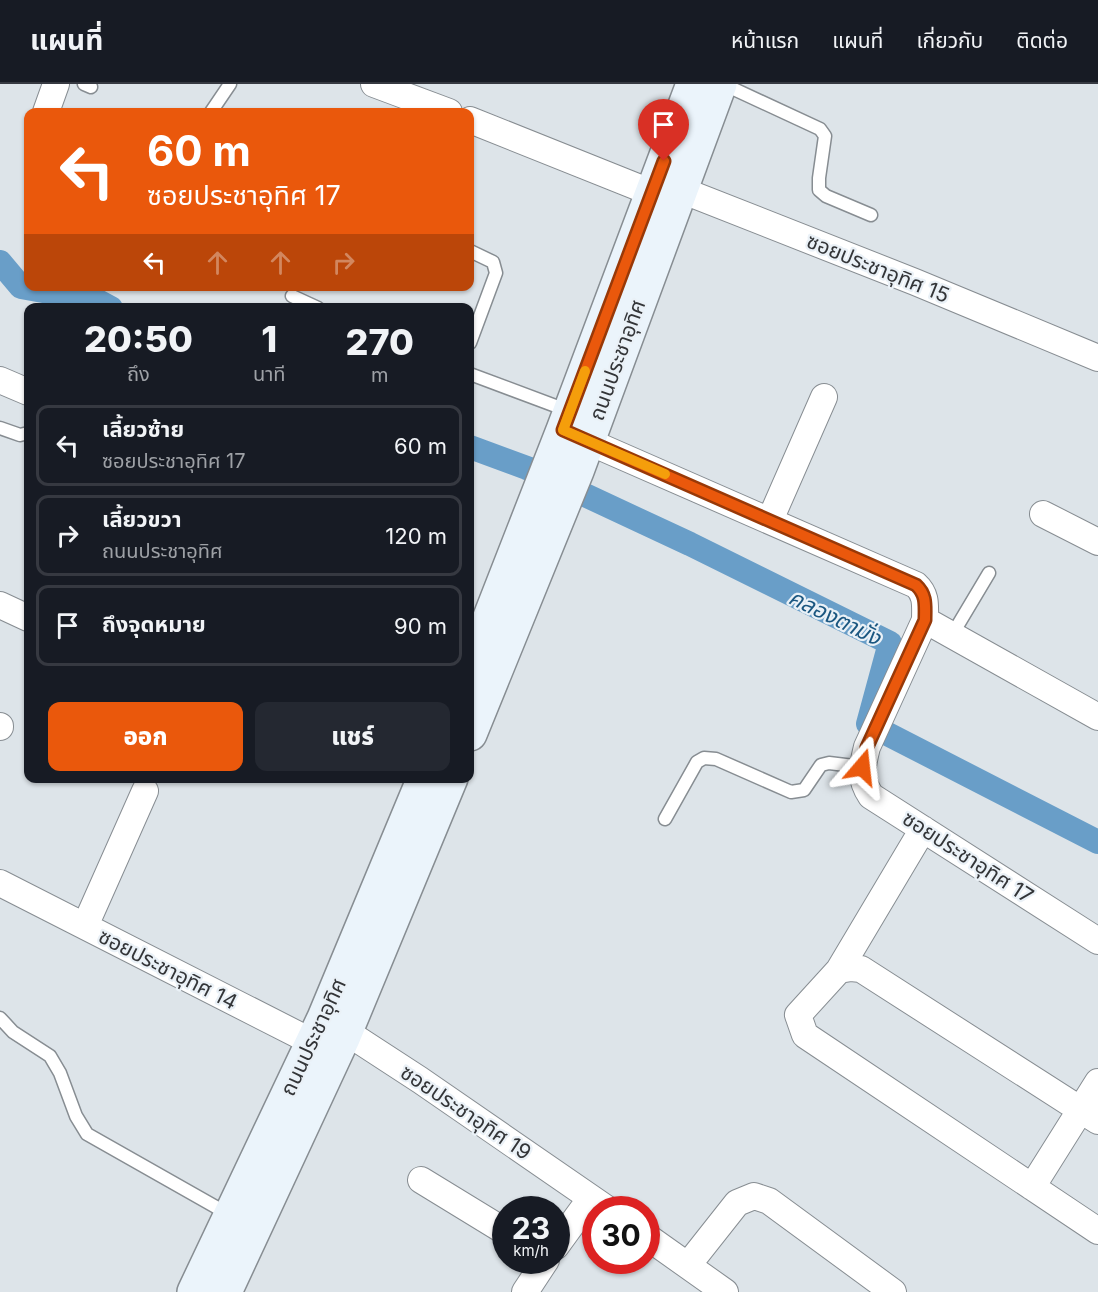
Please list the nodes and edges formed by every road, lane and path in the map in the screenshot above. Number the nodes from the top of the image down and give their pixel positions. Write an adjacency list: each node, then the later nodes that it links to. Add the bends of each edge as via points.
1 (56, 84): 6 (street)
2 (230, 84): 7 (lane)
3 (374, 84): 8 (street)
4 (693, 84): 10 (main road, ถนนประชาอุทิศ)
5 (721, 84): 10 (main road, ถนนประชาอุทิศ); 11 (lane, via 820,129 825,136 819,190)
6 (47, 108)
7 (214, 108)
8 (438, 108)
9 (474, 121): 10 (street, ซอยประชาอุทิศ 15)
10 (666, 192): 16 (street, ซอยประชาอุทิศ 15, via 915,282); 21 (main road, ถนนประชาอุทิศ)
11 (872, 215)
12 (474, 253): 15 (lane, via 493,262 496,273)
13 (292, 296): 14 (lane)
14 (307, 303)
15 (474, 332)
16 (1098, 358)
17 (474, 376): 21 (lane)
18 (0, 380): 19 (street)
19 (24, 390)
20 (824, 398): 25 (street)
21 (573, 427): 25 (street); 32 (main road, ถนนประชาอุทิศ, via 564,466)
22 (0, 428): 23 (lane)
23 (24, 434)
24 (1043, 514): 26 (street)
25 (770, 520): 30 (street, via 916,585 923,591)
26 (1098, 542)
27 (989, 573): 31 (lane)
28 (0, 605): 29 (street)
29 (24, 616)
30 (925, 620): 31 (street); 34 (street)
31 (952, 635): 33 (street)
32 (475, 683)
33 (1098, 717)
34 (865, 757): 38 (lane, via 821,765 804,790 791,792 716,759 704,758 697,762); 39 (street, ซอยประชาอุทิศ 17, via 863,784 871,796)
35 (422, 783): 45 (main road, ถนนประชาอุทิศ)
36 (449, 783): 45 (main road, ถนนประชาอุทิศ)
37 (145, 792): 41 (street)
38 (666, 819)
39 (923, 829): 42 (street, ซอยประชาอุทิศ 17); 43 (street)
40 (0, 883): 41 (street, ซอยประชาอุทิศ 14)
41 (85, 926): 45 (street, ซอยประชาอุทิศ 14)
42 (1098, 940)
43 (839, 970): 47 (street, via 861,969); 49 (street, via 798,1016 805,1035)
44 (0, 1018): 51 (lane, via 13,1032 50,1056 87,1134)
45 (330, 1036): 50 (street, ซอยประชาอุทิศ 19); 51 (main road, ถนนประชาอุทิศ); 60 (main road, ถนนประชาอุทิศ)
46 (1098, 1082): 47 (street)
47 (1089, 1116): 49 (street)
48 (421, 1180): 53 (street)
49 (1032, 1187): 54 (street)
50 (586, 1196)
51 (230, 1215): 59 (main road, ถนนประชาอุทิศ)
52 (582, 1221): 55 (street)
53 (492, 1223)
54 (1098, 1231)
55 (570, 1232)
56 (660, 1246): 57 (street)
57 (688, 1265): 62 (street); 63 (street, via 737,1203 754,1196 769,1201)
58 (537, 1274): 61 (street)
59 (194, 1292)
60 (225, 1292)
61 (525, 1292)
62 (725, 1292)
63 (893, 1292)

